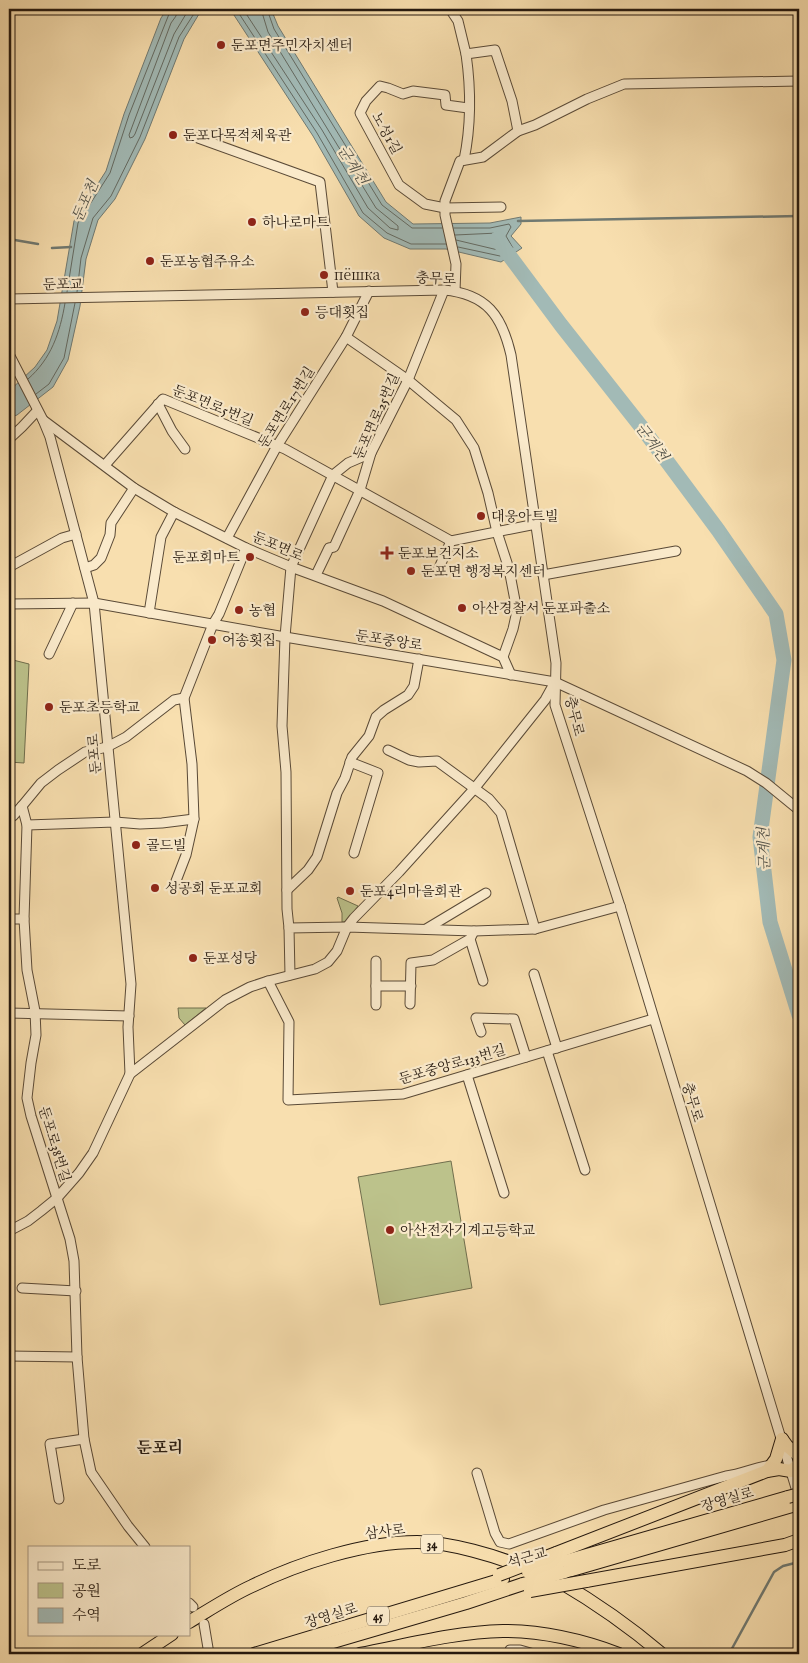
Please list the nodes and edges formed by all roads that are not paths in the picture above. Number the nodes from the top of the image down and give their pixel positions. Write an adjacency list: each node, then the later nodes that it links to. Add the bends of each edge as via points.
1 (450, 9): 2 (street, via 458,20)
2 (466, 54): 4 (street); 5 (street, via 495,50)
3 (799, 80): 5 (street, via 624,84)
4 (468, 108): 7 (street, via 469,133); 9 (street, 노성1길, via 446,105 445,95 413,91 403,94 380,86 360,113 399,184 425,204)
5 (518, 131): 7 (street, via 483,157)
6 (198, 138): 13 (street, via 320,182)
7 (464, 160): 9 (street, via 460,161 445,201)
8 (502, 207): 9 (street, 노성1길)
9 (445, 212): 12 (street, via 456,264)
10 (444, 290): 11 (street, 충무로); 12 (street, 충무로); 18 (street, 둔포면로25번길)
11 (370, 291): 13 (street, 충무로); 16 (street, 둔포면로17번길)
12 (455, 291): 31 (street, 충무로, via 486,304 499,320 508,340)
13 (333, 292): 14 (street, 충무로)
14 (101, 297): 15 (street, 둔포교)
15 (9, 299)
16 (346, 337): 18 (street); 23 (street, 둔포면로17번길)
17 (11, 362): 20 (street)
18 (408, 380): 25 (street, 둔포면로25번길); 32 (street, via 456,420 474,448)
19 (158, 404): 23 (street, 둔포면로5번길, via 163,399); 24 (street, via 172,432); 26 (street, 둔포면로5번길)
20 (36, 409): 21 (street, 둔포로); 22 (street)
21 (43, 420): 26 (street, 둔포면로); 33 (street, 둔포로)
22 (9, 439)
23 (277, 446): 27 (street, 둔포면로5번길); 34 (street, 둔포면로17번길)
24 (186, 449)
25 (371, 453): 27 (street, via 348,463); 29 (street, 둔포면로25번길)
26 (105, 465): 28 (street, 둔포면로)
27 (333, 475): 29 (street, 둔포면로5번길); 39 (street)
28 (134, 488): 30 (street, 둔포면로); 40 (street, via 111,523 101,558)
29 (360, 490): 35 (street, 둔포면로5번길); 42 (street, 둔포면로25번길, via 334,547 329,548)
30 (174, 512): 34 (street, 둔포면로); 47 (street, via 161,537)
31 (536, 524): 32 (street); 43 (street, 충무로)
32 (497, 532): 35 (street); 51 (street, via 509,569 517,611)
33 (76, 534): 38 (street, via 62,538); 40 (street, 둔포로)
34 (226, 538): 36 (street, 둔포면로)
35 (452, 541): 41 (street)
36 (246, 548): 39 (street, 둔포면로); 48 (street)
37 (676, 551): 43 (street)
38 (9, 567)
39 (290, 567): 42 (street, 둔포면로); 49 (street)
40 (85, 568): 45 (street, 둔포로)
41 (438, 570)
42 (316, 575): 51 (street, 둔포면로, via 384,601)
43 (543, 575): 54 (street, 충무로, via 556,663)
44 (73, 603): 45 (street, 둔포중앙로); 46 (street, 둔포중앙로); 50 (street)
45 (94, 603): 47 (street, 둔포중앙로); 56 (street, 둔포로)
46 (9, 604)
47 (150, 613): 48 (street, 둔포중앙로)
48 (213, 624): 49 (street, 둔포중앙로); 55 (street)
49 (285, 637): 52 (street, 둔포중앙로); 68 (street, via 282,726 286,772)
50 (49, 654)
51 (503, 657): 53 (street)
52 (419, 659): 53 (street, 둔포중앙로); 58 (street, via 414,686 408,695 376,717 369,736)
53 (511, 674): 54 (street, 둔포중앙로)
54 (555, 682): 59 (street, 둔포로, via 545,700); 61 (street, 둔포중앙로, via 747,771); 70 (street, 충무로, via 555,705)
55 (184, 698): 56 (street, via 174,700); 63 (street, via 192,764)
56 (108, 747): 60 (street, via 84,752 41,784); 64 (street, 둔포로)
57 (388, 750): 59 (street, via 409,760 437,761)
58 (350, 762): 66 (street, via 378,773); 68 (street, via 317,857)
59 (474, 789): 74 (street, 둔포로); 75 (street, via 501,813)
60 (22, 806): 62 (street); 65 (street, 둔포로38번길)
61 (799, 810)
62 (10, 819)
63 (194, 819): 64 (street, via 140,824); 67 (street)
64 (115, 822): 65 (street); 89 (street, 둔포로, via 130,984)
65 (27, 825): 72 (street, 둔포로38번길)
66 (354, 853)
67 (176, 881)
68 (287, 890): 73 (street)
69 (486, 893): 76 (street)
70 (620, 906): 75 (street); 90 (street, 충무로)
71 (9, 919): 72 (street)
72 (24, 920): 88 (street, 둔포로38번길, via 27,970)
73 (289, 928): 74 (street); 80 (street)
74 (347, 928): 76 (street); 80 (street, 둔포로, via 328,962)
75 (536, 929): 77 (street)
76 (425, 930): 77 (street)
77 (472, 935): 81 (street); 84 (street, via 433,960 411,963)
78 (376, 961): 83 (street)
79 (534, 974): 92 (street)
80 (290, 975): 82 (street, 둔포로)
81 (483, 980)
82 (268, 981): 95 (street, 둔포로, via 225,1000); 96 (street, 둔포중앙로133번길, via 289,1022 288,1100 403,1094)
83 (376, 986): 84 (street); 86 (street)
84 (411, 986): 85 (street)
85 (410, 1004)
86 (376, 1005)
87 (9, 1013): 88 (street)
88 (35, 1014): 89 (street); 99 (street, 둔포로38번길, via 36,1035 28,1098)
89 (129, 1016): 95 (street, 둔포로)
90 (653, 1019): 92 (street, 둔포중앙로133번길); 106 (street, 충무로)
91 (481, 1032): 94 (street, via 476,1018 514,1019)
92 (557, 1048): 93 (street, 둔포중앙로133번길)
93 (547, 1051): 94 (street, 둔포중앙로133번길); 97 (street)
94 (526, 1057): 96 (street, 둔포중앙로133번길)
95 (130, 1074): 99 (street, 둔포로, via 93,1153)
96 (467, 1075): 98 (street)
97 (585, 1170)
98 (504, 1193)
99 (57, 1198): 100 (street, 둔포로, via 28,1221); 102 (street, 둔포로38번길, via 70,1239)
100 (9, 1231)
101 (22, 1288): 102 (street)
102 (76, 1291): 104 (street, 둔포로38번길)
103 (9, 1356): 104 (street)
104 (76, 1358): 105 (street, 둔포로38번길)
105 (84, 1439): 111 (street, via 50,1444); 115 (street, 둔포로38번길, via 91,1472)
106 (782, 1439): 107 (highway); 108 (highway, via 776,1459); 109 (street, 충무로)
107 (799, 1456)
108 (769, 1468): 109 (highway); 110 (street, via 762,1466 604,1510 509,1544 500,1542 495,1533); 117 (highway)
109 (795, 1468): 112 (street, 충무로)
110 (477, 1473)
111 (59, 1499)
112 (795, 1500): 117 (highway, 장영실로 / 45)
113 (799, 1540): 114 (highway)
114 (785, 1545): 116 (highway); 119 (highway, bridge, via 586,1581)
115 (144, 1546)
116 (799, 1548)
117 (560, 1563): 118 (highway, 석근교 / 45, bridge); 119 (highway, 석근교 / 45, bridge)
118 (501, 1577): 125 (highway, 장영실로 / 45)
119 (526, 1588): 126 (highway, 장영실로 / 45)
120 (190, 1621): 131 (highway, 삼사로 / 34, via 250,1586 295,1568 356,1549 418,1542 479,1553 559,1581 592,1601)
121 (204, 1624): 124 (street)
122 (169, 1636): 123 (highway)
123 (142, 1654)
124 (209, 1654)
125 (254, 1654)
126 (292, 1654)
127 (360, 1654): 130 (highway, via 432,1640 503,1632 560,1637)
128 (510, 1654): 129 (street, via 510,1650)
129 (534, 1654)
130 (618, 1654)
131 (662, 1654)

